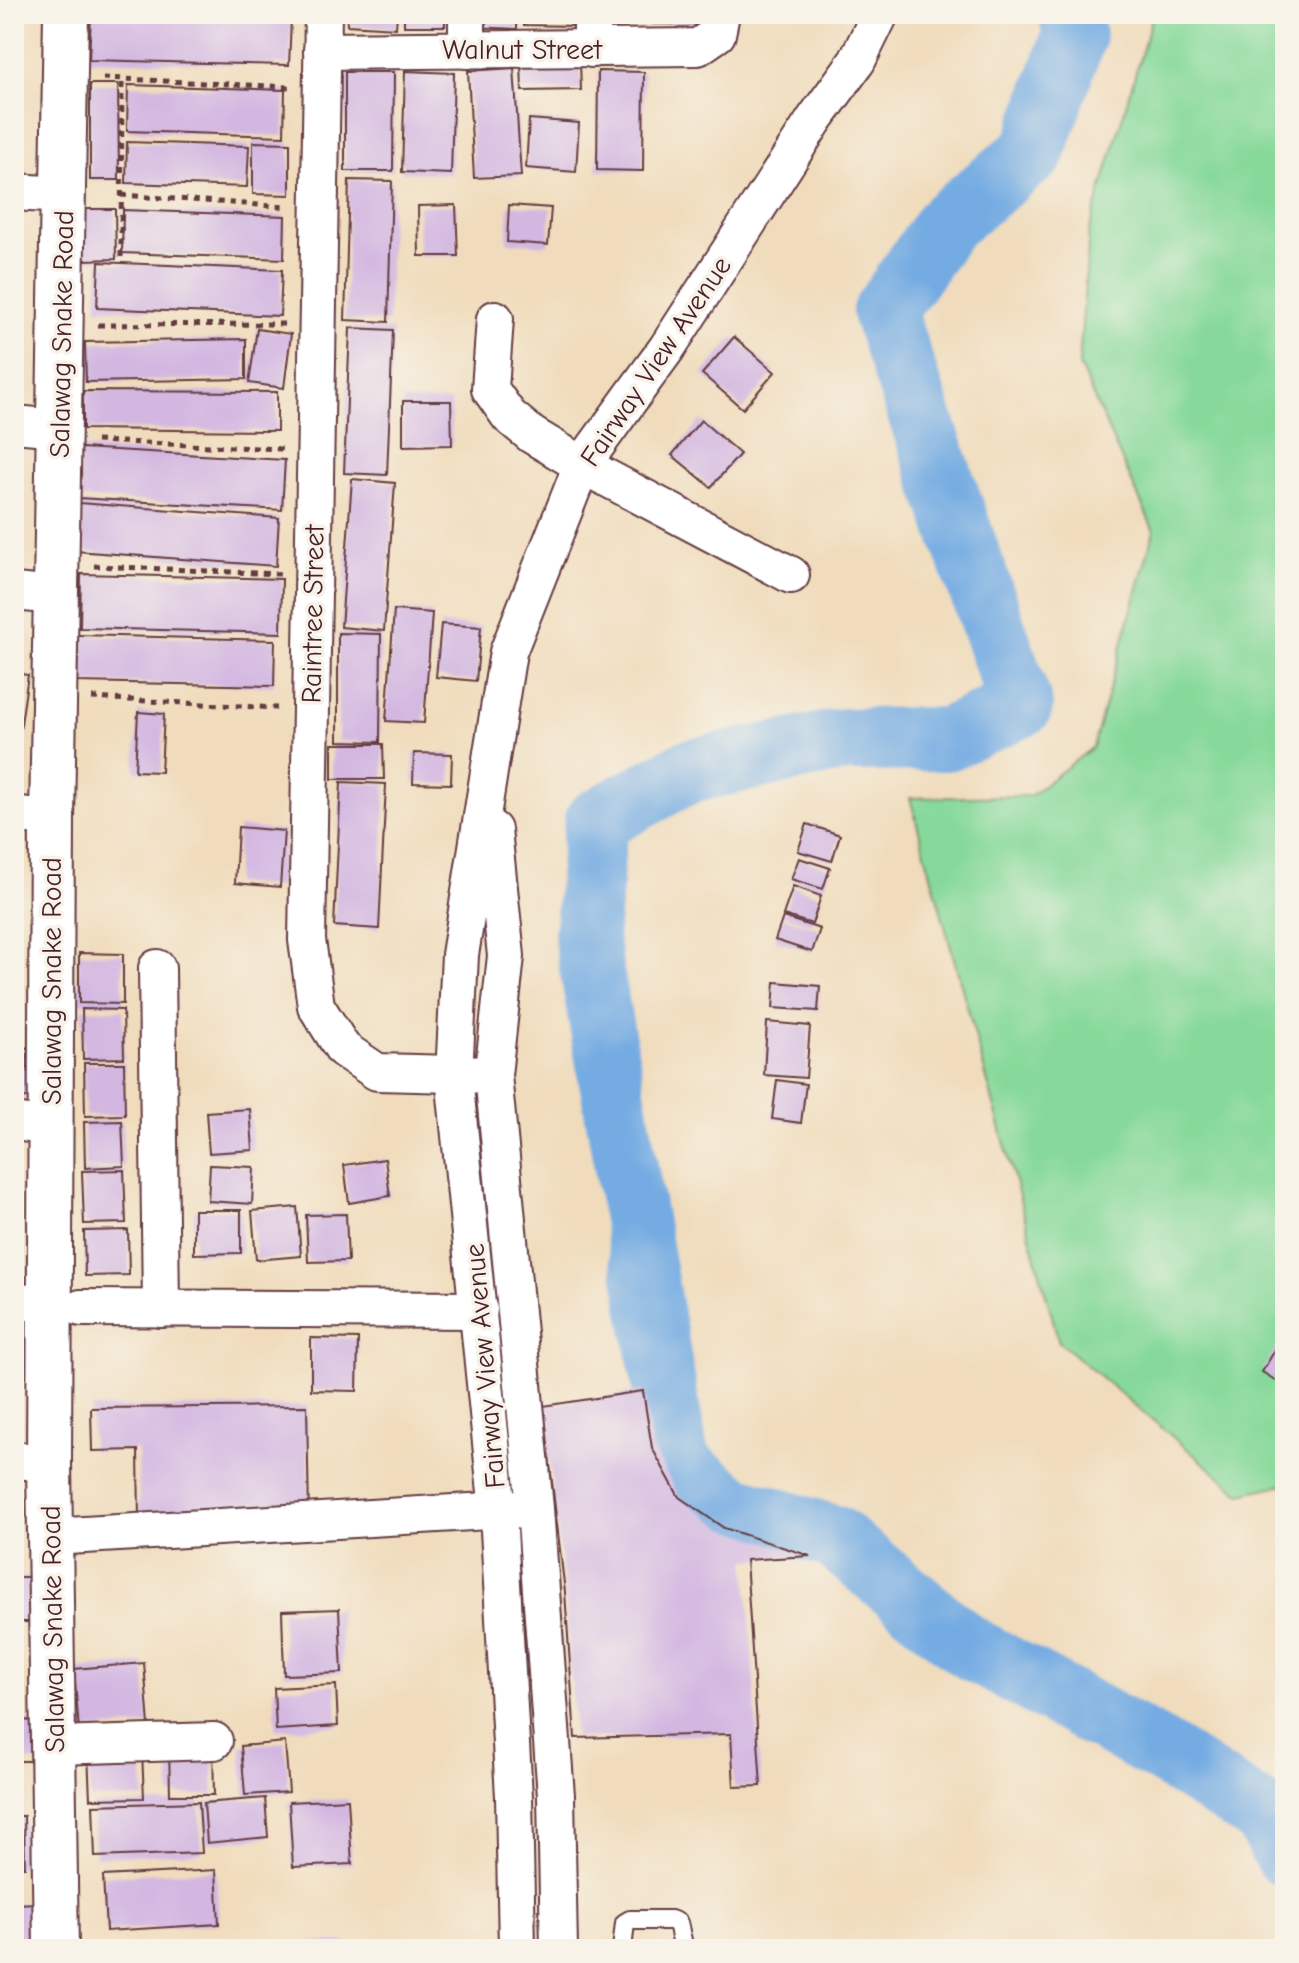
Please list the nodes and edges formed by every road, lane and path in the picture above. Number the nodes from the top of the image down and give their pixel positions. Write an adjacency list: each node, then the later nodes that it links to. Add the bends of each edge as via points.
1 (66, 14): 14 (main road, Salawag Snake Road)
2 (323, 14): 9 (street, Raintree Street)
3 (467, 14): 8 (street)
4 (592, 14): 7 (street)
5 (880, 14): 24 (street, Fairway View Avenue, via 857,61 667,348)
6 (719, 24): 7 (street, Walnut Street, via 698,47)
7 (592, 49): 8 (street, Walnut Street)
8 (467, 50): 9 (street, Walnut Street)
9 (322, 51): 12 (street, Raintree Street)
10 (91, 78): 11 (path)
11 (122, 79): 12 (path); 15 (path)
12 (322, 89): 16 (street, Raintree Street)
13 (14, 192): 14 (street)
14 (64, 195): 22 (main road, Salawag Snake Road)
15 (121, 195): 16 (path); 17 (path)
16 (320, 209): 19 (street, Raintree Street)
17 (121, 257)
18 (495, 319): 24 (street, via 490,389 520,426)
19 (317, 324): 20 (path); 23 (street, Raintree Street)
20 (93, 325)
21 (14, 424): 22 (street)
22 (74, 434): 23 (path); 27 (main road, Salawag Snake Road)
23 (315, 451): 25 (street, Raintree Street)
24 (582, 465): 26 (street); 30 (street, Fairway View Avenue, via 508,652)
25 (313, 575): 27 (path); 29 (street, Raintree Street)
26 (791, 575)
27 (52, 584): 31 (main road, Salawag Snake Road)
28 (85, 698): 29 (path)
29 (310, 710): 34 (street, Raintree Street, via 307,940 316,1006 343,1049 377,1072)
30 (488, 785): 33 (street, Fairway View Avenue, via 506,956); 34 (street, Fairway View Avenue, via 460,955)
31 (33, 816): 35 (main road, Salawag Snake Road)
32 (157, 968): 37 (street)
33 (493, 1075): 34 (street, Raintree Street); 40 (street, Fairway View Avenue)
34 (454, 1076): 38 (street, Fairway View Avenue)
35 (32, 1125): 36 (main road, Salawag Snake Road)
36 (48, 1304): 37 (street); 39 (main road, Salawag Snake Road)
37 (161, 1309): 38 (street)
38 (479, 1310): 41 (street, Fairway View Avenue)
39 (32, 1462): 42 (main road, Salawag Snake Road)
40 (535, 1508): 41 (street); 45 (street, Fairway View Avenue)
41 (498, 1512): 42 (street); 46 (street, Fairway View Avenue)
42 (51, 1537): 44 (main road, Salawag Snake Road)
43 (214, 1741): 44 (street)
44 (55, 1746): 47 (main road, Salawag Snake Road)
45 (556, 1796): 46 (street); 49 (street, Fairway View Avenue)
46 (514, 1797): 48 (street, Fairway View Avenue)
47 (56, 1949)
48 (517, 1949)
49 (559, 1949)
50 (622, 1949): 51 (lane, via 625,1923 630,1920 671,1920 678,1923)
51 (684, 1949)

